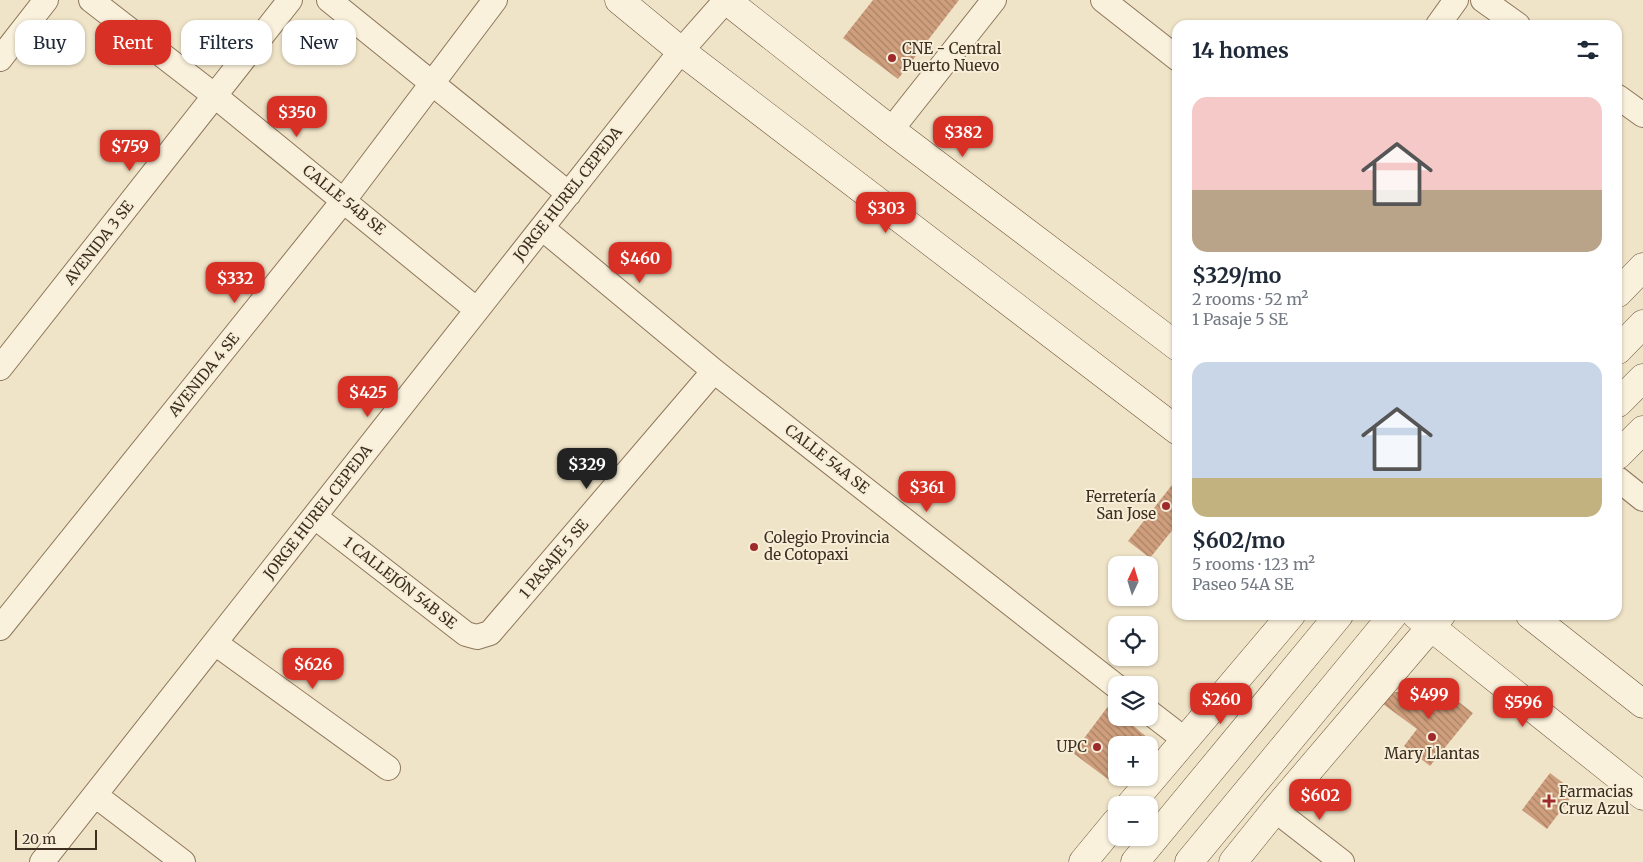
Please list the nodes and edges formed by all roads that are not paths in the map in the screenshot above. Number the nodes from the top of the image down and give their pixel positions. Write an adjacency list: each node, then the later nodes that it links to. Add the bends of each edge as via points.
1 (46, 0): 16 (street)
2 (90, 0): 18 (street, CALLE 54B SE)
3 (290, 0): 18 (street, AVENIDA 3 SE)
4 (329, 0): 17 (street)
5 (495, 0): 17 (street, AVENIDA 4 SE)
6 (726, 0): 14 (street, JORGE HUREL CEPEDA); 21 (main road)
7 (994, 0): 21 (street)
8 (1103, 0): 15 (street)
9 (1456, 0): 12 (street)
10 (1483, 0): 13 (street)
11 (622, 1): 14 (main road)
12 (1442, 20)
13 (1511, 20)
14 (681, 51): 22 (street, JORGE HUREL CEPEDA); 33 (main road)
15 (1172, 54)
16 (0, 59)
17 (433, 82): 22 (street); 23 (street, AVENIDA 4 SE)
18 (215, 96): 23 (street, CALLE 54B SE); 29 (street, AVENIDA 3 SE)
19 (1622, 100): 20 (street)
20 (1643, 115)
21 (891, 130): 27 (main road)
22 (569, 194): 24 (street, JORGE HUREL CEPEDA)
23 (344, 200): 25 (street, CALLE 54B SE); 45 (street, AVENIDA 4 SE)
24 (542, 228): 25 (street, JORGE HUREL CEPEDA); 30 (street, CALLE 54A SE)
25 (477, 310): 38 (street, JORGE HUREL CEPEDA)
26 (1643, 324): 28 (main road)
27 (1172, 342)
28 (1622, 346)
29 (0, 368)
30 (714, 371): 46 (street, 1 PASAJE 5 SE); 48 (street, CALLE 54A SE)
31 (1643, 378): 32 (main road)
32 (1622, 399)
33 (1172, 426)
34 (1643, 430): 35 (main road)
35 (1622, 451)
36 (1622, 482): 37 (street)
37 (1643, 500)
38 (315, 517): 46 (street, 1 CALLEJÓN 54B SE, via 466,634 477,637); 47 (street, JORGE HUREL CEPEDA)
39 (1287, 620): 51 (main road)
40 (1335, 620): 61 (main road)
41 (1388, 620): 62 (main road)
42 (1428, 620): 56 (main road)
43 (1430, 620): 55 (main road)
44 (1536, 620): 49 (main road)
45 (0, 628)
46 (490, 634)
47 (215, 643): 52 (street); 53 (street, JORGE HUREL CEPEDA)
48 (1108, 680)
49 (1643, 704)
50 (1158, 719): 51 (street)
51 (1184, 739): 54 (main road)
52 (388, 768)
53 (95, 795): 58 (street, JORGE HUREL CEPEDA); 59 (street)
54 (1137, 796)
55 (1643, 796)
56 (1275, 810): 63 (main road); 64 (street)
57 (1108, 832): 60 (main road)
58 (42, 862)
59 (183, 862)
60 (1083, 862)
61 (1134, 862)
62 (1189, 862)
63 (1233, 862)
64 (1342, 862)

